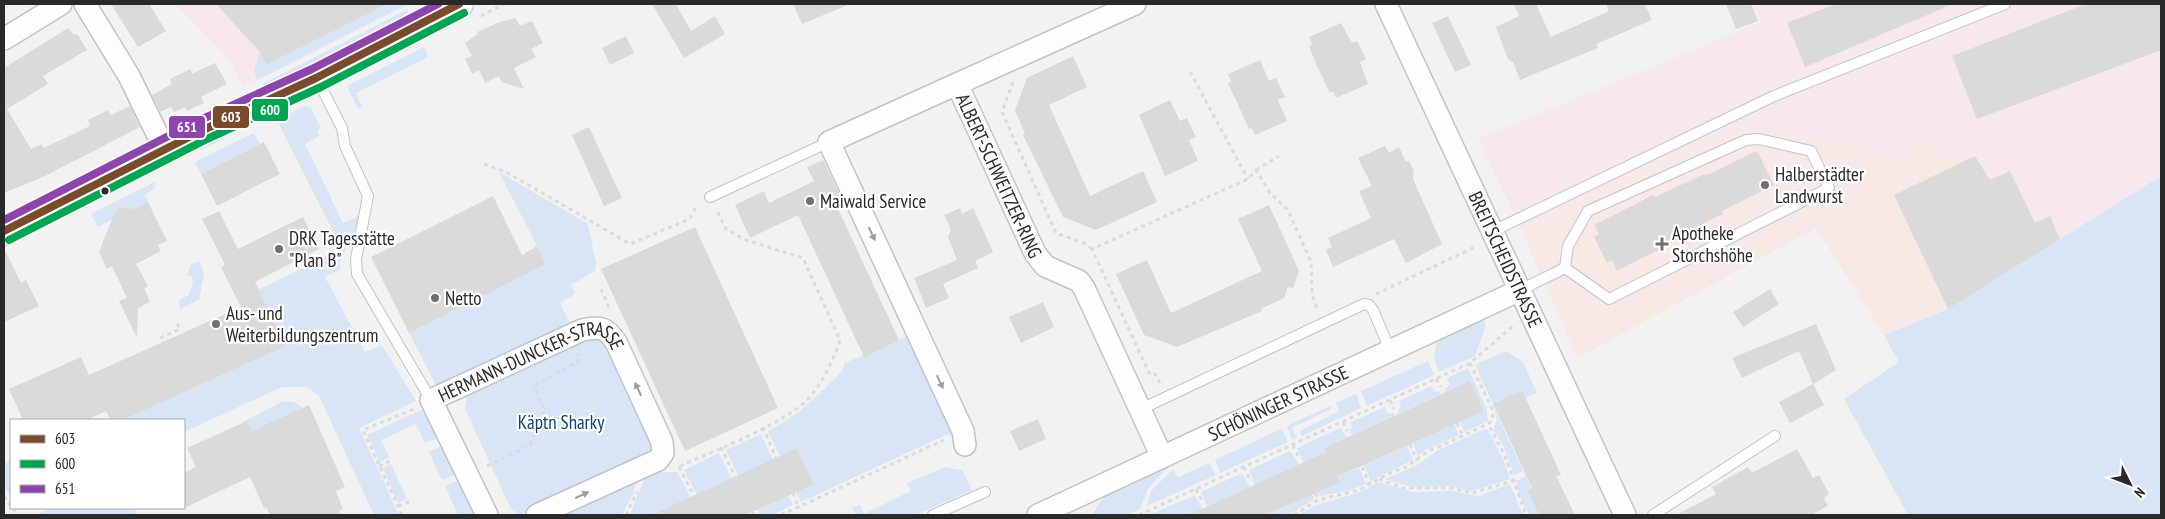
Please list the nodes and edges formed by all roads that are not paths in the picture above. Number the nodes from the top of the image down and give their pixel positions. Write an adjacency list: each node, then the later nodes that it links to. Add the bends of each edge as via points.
1 (61, 4): 7 (street)
2 (85, 4): 11 (street, via 129,76)
3 (460, 4): 8 (street)
4 (1134, 4): 9 (street, ALBERT-SCHWEITZER-RING)
5 (1386, 4): 14 (street, BREITSCHEIDSTRASSE)
6 (2005, 4): 14 (lane, via 1774,96)
7 (4, 39)
8 (316, 78): 11 (street); 18 (lane, via 342,128 345,146 368,196 356,259 357,274)
9 (957, 84): 10 (street, ALBERT-SCHWEITZER-RING); 19 (street, ALBERT-SCHWEITZER-RING, via 1035,253 1045,266 1079,281 1084,288)
10 (829, 142): 12 (lane); 21 (street, one-way to 21)
11 (165, 150): 13 (street)
12 (710, 197)
13 (4, 231)
14 (1493, 235): 16 (street, BREITSCHEIDSTRASSE)
15 (1565, 268): 15 (lane, via 1609,299 1829,188 1811,151 1759,139 1746,140 1588,211 1568,246); 16 (lane)
16 (1518, 291): 17 (street, SCHÖNINGER STRASSE); 29 (street, BREITSCHEIDSTRASSE)
17 (1390, 350): 19 (lane, via 1373,310 1364,304); 22 (street, SCHÖNINGER STRASSE)
18 (423, 404): 25 (street, HERMANN-DUNCKER-STRASSE, via 468,474); 26 (street, HERMANN-DUNCKER-STRASSE, one-way to 18, via 658,460 663,453 662,442 608,331 597,327 582,330)
19 (1139, 410): 22 (street, ALBERT-SCHWEITZER-RING)
20 (1775, 436): 30 (lane)
21 (964, 438)
22 (1162, 458): 24 (street, SCHÖNINGER STRASSE)
23 (985, 492): 27 (lane)
24 (1070, 508): 28 (street, SCHÖNINGER STRASSE)
25 (487, 515)
26 (537, 515)
27 (934, 515)
28 (1038, 515)
29 (1625, 515)
30 (1653, 515)

